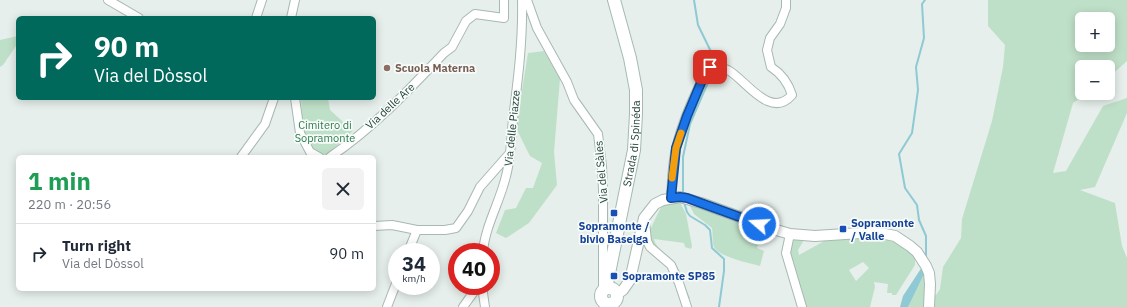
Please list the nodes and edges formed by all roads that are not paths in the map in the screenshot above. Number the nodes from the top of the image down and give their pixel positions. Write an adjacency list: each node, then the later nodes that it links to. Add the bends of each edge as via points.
1 (108, 0): 9 (street)
2 (262, 0): 10 (street)
3 (295, 0): 11 (street)
4 (504, 0): 17 (street, Via delle Are, via 504,18 475,14 466,21 452,47 444,52 396,104)
5 (522, 0): 14 (street, Via delle Piazze, via 520,57)
6 (526, 0): 25 (street, Via del Sàles, via 537,28 567,82 574,100 598,134 603,190)
7 (614, 0): 25 (main road, Strada di Spinéda, via 630,58 636,90 636,114 634,150)
8 (786, 0): 18 (street, via 780,24 770,38 767,50 771,67 781,73 792,95 788,100 772,103 759,96 729,70 710,67 687,116 676,148)
9 (136, 16)
10 (257, 16)
11 (291, 16)
12 (273, 100): 15 (street, via 265,124)
13 (295, 100): 16 (street, via 300,133 310,152)
14 (509, 154): 21 (street, via 480,187 456,228); 24 (street, Via delle Piazze, via 507,175)
15 (242, 155)
16 (315, 155)
17 (333, 155)
18 (671, 198): 19 (street, via 655,204); 22 (street, via 687,198)
19 (644, 218): 26 (street, via 630,280); 34 (street, via 647,241 670,265)
20 (376, 226): 21 (street, via 392,225)
21 (417, 230): 23 (street)
22 (790, 234): 35 (street, via 786,253); 36 (street, via 815,236 876,232 894,236 910,246 922,259 929,273)
23 (412, 243)
24 (485, 243)
25 (604, 289): 26 (main road, via 613,289); 30 (main road, via 600,297)
26 (617, 294): 30 (main road, via 615,302)
27 (392, 295): 31 (street)
28 (472, 295): 32 (street)
29 (483, 295): 33 (street)
30 (603, 305)
31 (387, 307)
32 (463, 307)
33 (485, 307)
34 (687, 307)
35 (802, 307)
36 (929, 307)

